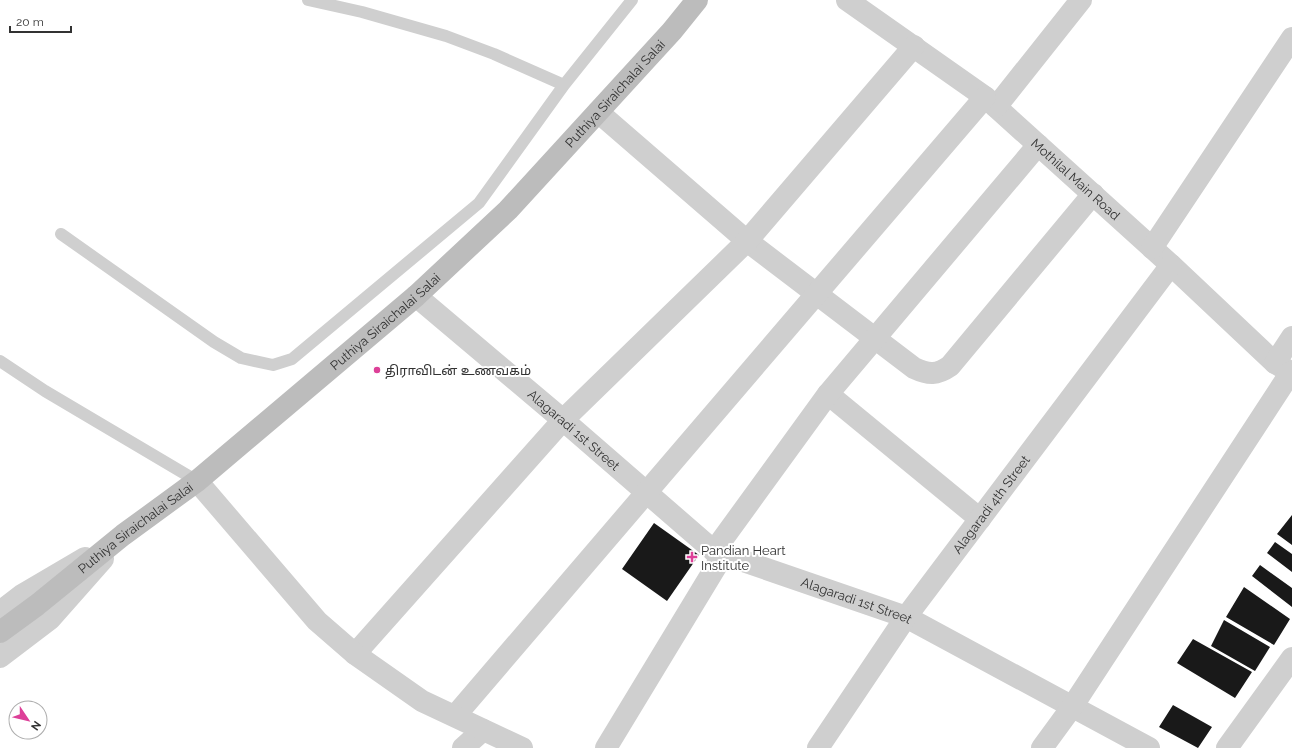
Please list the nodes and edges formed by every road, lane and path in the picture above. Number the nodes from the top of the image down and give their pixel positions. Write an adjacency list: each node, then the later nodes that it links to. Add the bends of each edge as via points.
1 (308, 0): 8 (lane, via 362,12 446,36)
2 (632, 0): 8 (lane)
3 (697, 0): 10 (main road, Puthiya Siraichalai Salai)
4 (847, 0): 7 (street, Mothilal Main Road)
5 (1081, 0): 9 (street)
6 (1292, 38): 15 (street)
7 (914, 46): 9 (street, Mothilal Main Road); 14 (street)
8 (564, 85): 13 (lane, via 479,203 292,359 274,365 241,358 214,342)
9 (990, 102): 11 (street, Mothilal Main Road); 17 (street)
10 (598, 112): 14 (street); 18 (main road, Puthiya Siraichalai Salai, via 508,210)
11 (1038, 145): 12 (street, Mothilal Main Road); 20 (street)
12 (1093, 194): 15 (street, Mothilal Main Road); 20 (street, via 950,366 941,373 928,374 914,368)
13 (61, 234)
14 (747, 241): 17 (street); 24 (street)
15 (1152, 248): 16 (street, Mothilal Main Road)
16 (1171, 265): 22 (street, Mothilal Main Road); 27 (street, Alagaradi 4th Street)
17 (817, 294): 20 (street); 26 (street)
18 (416, 296): 24 (street, Alagaradi 1st Street); 25 (main road, Puthiya Siraichalai Salai)
19 (1292, 337): 22 (street)
20 (874, 338): 23 (street)
21 (0, 361): 25 (lane, via 45,391)
22 (1286, 369): 36 (street)
23 (828, 394): 27 (street); 29 (street)
24 (563, 420): 26 (street, Alagaradi 1st Street); 33 (street)
25 (197, 482): 28 (main road, Puthiya Siraichalai Salai); 33 (street, via 317,621)
26 (647, 493): 29 (street, Alagaradi 1st Street); 37 (street)
27 (980, 519): 31 (street, Alagaradi 4th Street)
28 (124, 536): 30 (street, via 22,595); 32 (main road, Puthiya Siraichalai Salai); 34 (street, via 50,619)
29 (719, 553): 31 (street, Alagaradi 1st Street); 41 (street)
30 (0, 612)
31 (906, 617): 36 (street, Alagaradi 1st Street); 42 (street, Alagaradi 4th Street)
32 (0, 632)
33 (355, 654): 37 (street, via 422,701)
34 (0, 657)
35 (1292, 658): 45 (street)
36 (1072, 707): 43 (street); 44 (street, Alagaradi 1st Street)
37 (455, 716): 38 (street)
38 (483, 730): 39 (street); 40 (street)
39 (463, 748)
40 (522, 748)
41 (606, 748)
42 (818, 748)
43 (1042, 748)
44 (1149, 748)
45 (1227, 748)

